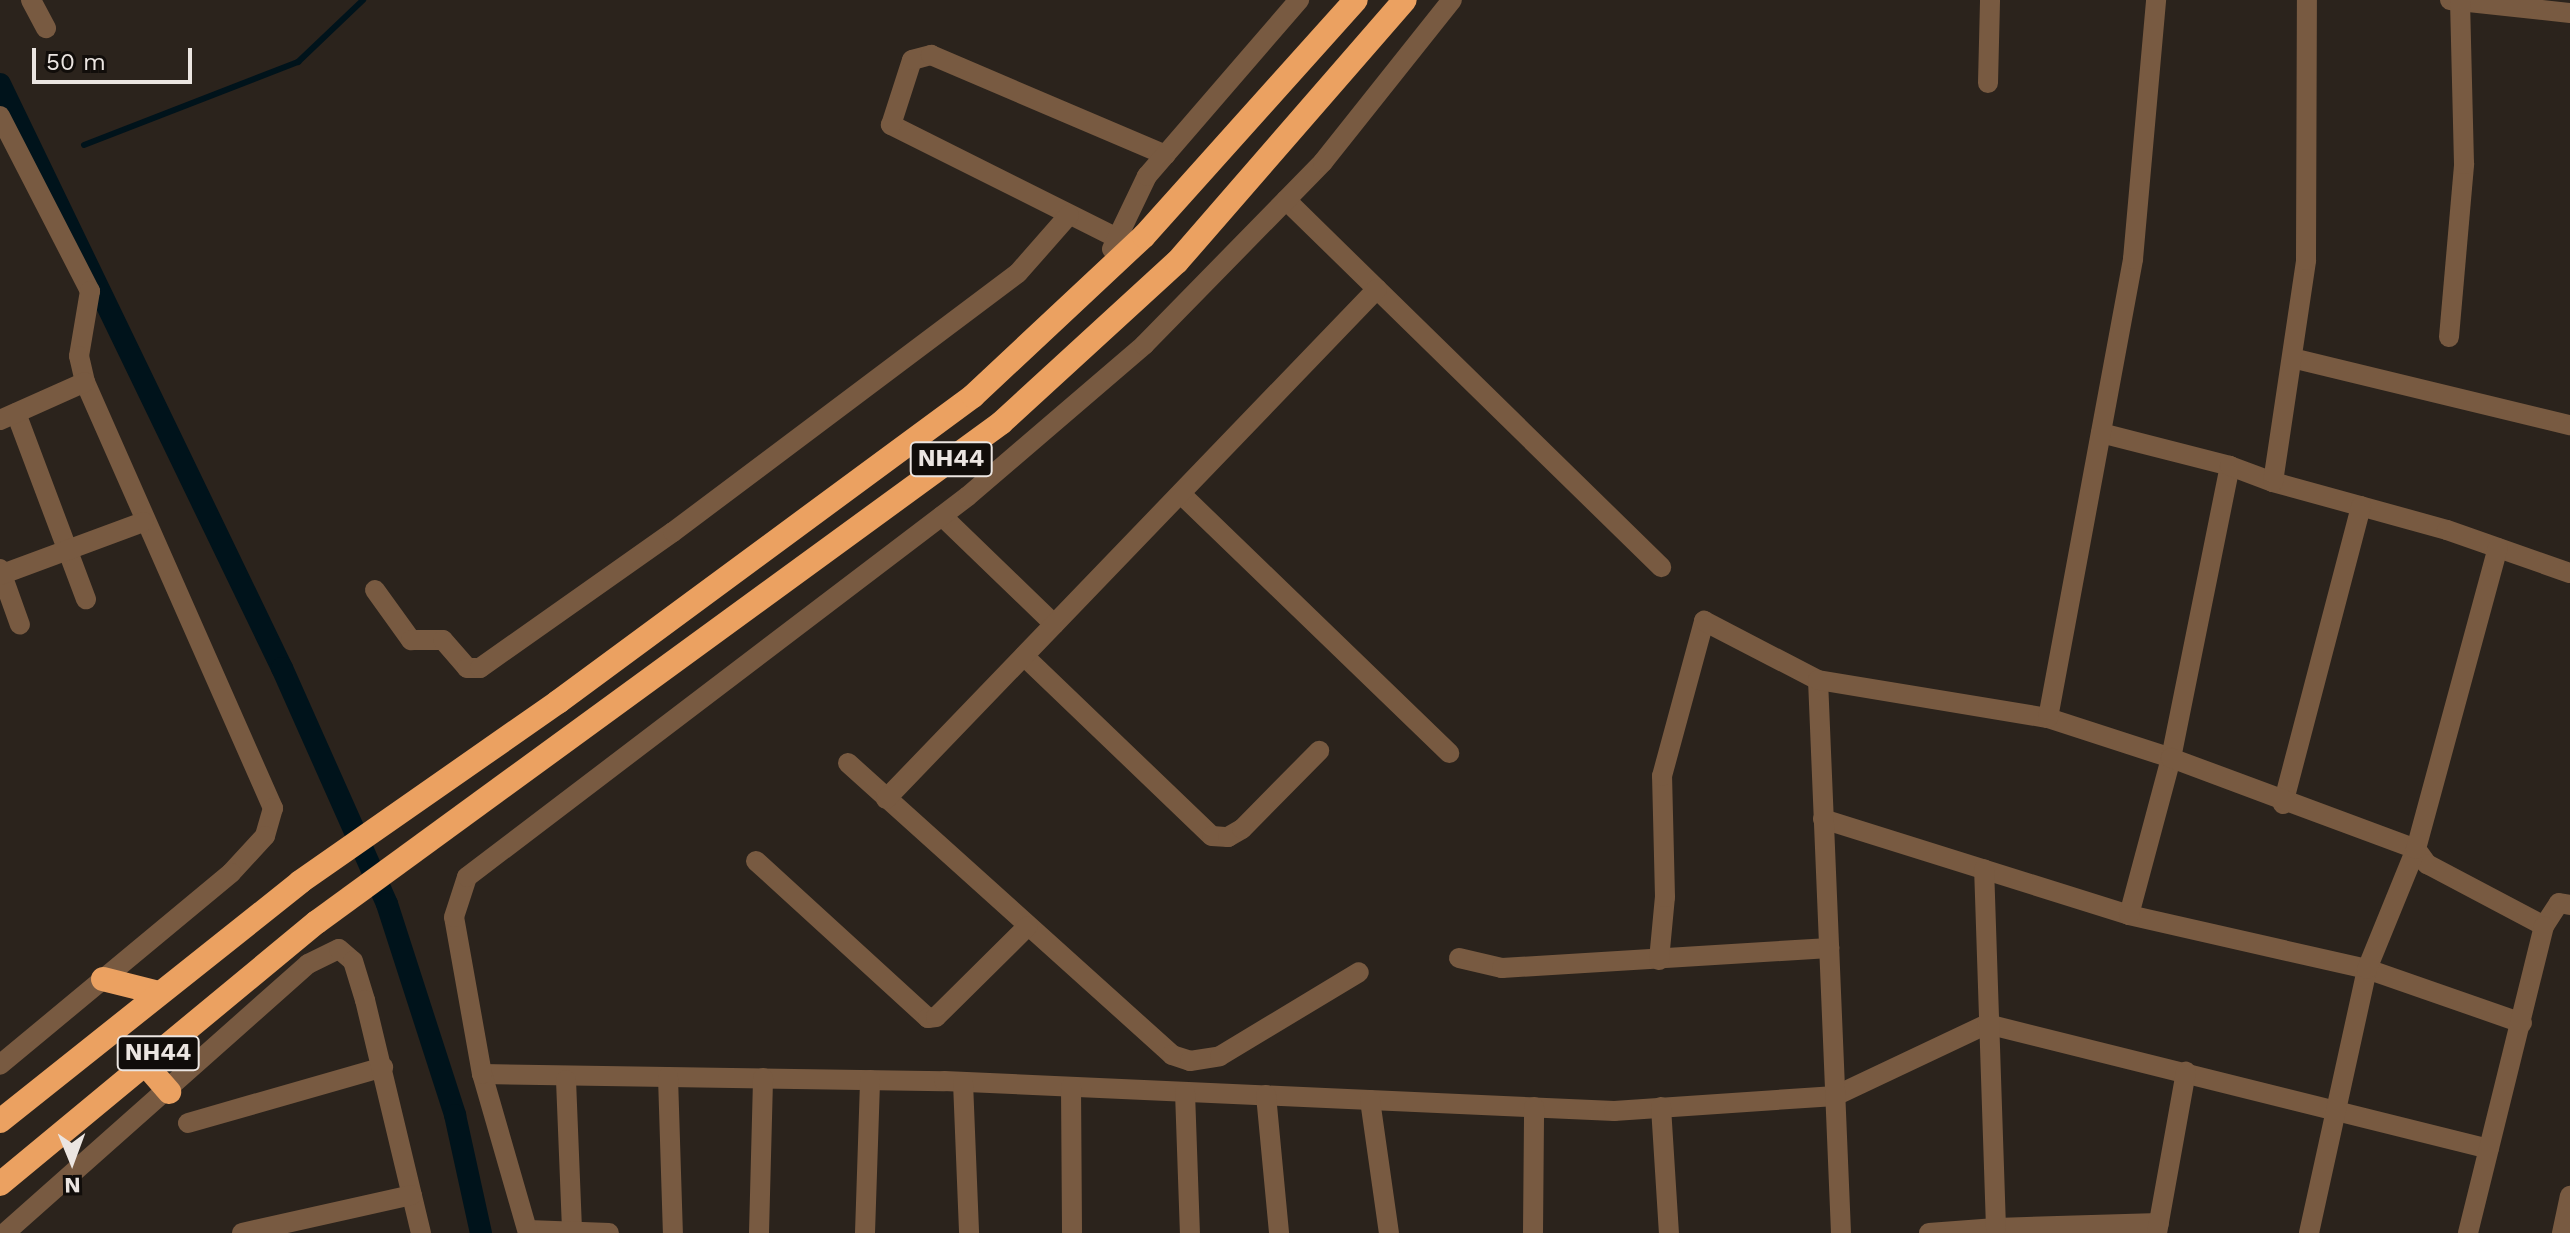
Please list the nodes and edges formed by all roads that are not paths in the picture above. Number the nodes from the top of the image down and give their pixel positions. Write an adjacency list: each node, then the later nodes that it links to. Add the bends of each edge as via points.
1 (31, 0): 12 (street)
2 (1299, 0): 15 (street)
3 (1356, 0): 19 (highway, NH44, via 1155,225)
4 (1405, 0): 68 (highway, NH44, via 1177,262 1001,423 317,922)
5 (1452, 0): 16 (street)
6 (1990, 0): 13 (street)
7 (2156, 0): 26 (street, via 2133,259)
8 (2307, 0): 22 (street, via 2306,260)
9 (2450, 0): 10 (street)
10 (2460, 0): 11 (street); 21 (street, via 2464,164)
11 (2570, 13)
12 (46, 28)
13 (1988, 83)
14 (0, 116): 23 (street, via 90,291 79,356)
15 (1166, 155): 17 (street, via 931,55 912,60 891,125); 18 (street, via 1147,176)
16 (1286, 200): 20 (street); 31 (street, via 1144,345)
17 (1069, 215): 18 (street); 38 (street, via 1018,273 673,532 476,670 443,640 407,637)
18 (1117, 238): 19 (street)
19 (1096, 281): 65 (highway, NH44, via 973,396 412,808 300,882)
20 (1377, 289): 29 (street); 35 (street)
21 (2449, 337)
22 (2292, 358): 25 (street); 28 (street)
23 (85, 382): 24 (street); 32 (street)
24 (8, 416): 34 (street)
25 (2570, 425)
26 (2101, 433): 27 (street); 44 (street)
27 (2230, 466): 28 (street); 47 (street)
28 (2273, 482): 30 (street)
29 (1181, 494): 40 (street); 46 (street)
30 (2361, 506): 33 (street); 50 (street)
31 (942, 516): 40 (street); 72 (street, via 467,877 454,917)
32 (143, 522): 34 (street); 64 (street, via 270,798 272,819 265,836 225,878)
33 (2498, 548): 37 (street); 52 (street)
34 (67, 550): 36 (street); 39 (street)
35 (1661, 567)
36 (0, 573): 41 (street)
37 (2570, 573)
38 (375, 590)
39 (86, 599)
40 (1054, 624): 42 (street)
41 (20, 625)
42 (1024, 656): 45 (street, via 1212,836 1228,837 1242,829); 49 (street)
43 (1818, 680): 44 (street); 51 (street); 61 (street, via 1704,621 1662,776 1665,897)
44 (2048, 718): 47 (street)
45 (1319, 751)
46 (1449, 753)
47 (2171, 758): 50 (street); 56 (street)
48 (848, 763): 49 (street)
49 (886, 799): 57 (street)
50 (2283, 804): 52 (street)
51 (1823, 819): 54 (street); 59 (street)
52 (2416, 849): 58 (street, via 2427,864); 62 (street)
53 (756, 861): 57 (street, via 928,1018 936,1017)
54 (1984, 869): 56 (street); 67 (street)
55 (2570, 905): 58 (street, via 2559,903)
56 (2129, 915): 62 (street)
57 (1028, 926): 63 (street, via 1161,1046 1190,1061 1220,1056)
58 (2544, 926): 66 (street)
59 (1829, 948): 61 (street); 82 (street)
60 (1459, 958): 61 (street, via 1502,968)
61 (1659, 960)
62 (2367, 969): 66 (street); 86 (street)
63 (1359, 972)
64 (103, 979): 65 (highway); 69 (street)
65 (159, 993): 87 (highway, NH44)
66 (2522, 1023): 89 (street)
67 (1987, 1024): 71 (street); 82 (street); 93 (street)
68 (145, 1064): 79 (highway); 90 (highway, NH44)
69 (0, 1065)
70 (383, 1067): 79 (street, via 353,961 339,949 308,964); 88 (street); 91 (street)
71 (2186, 1072): 86 (street); 94 (street)
72 (482, 1074): 75 (street); 96 (street)
73 (668, 1077): 74 (street); 75 (street); 101 (street)
74 (763, 1078): 76 (street); 102 (street)
75 (566, 1080): 95 (street)
76 (870, 1080): 77 (street); 103 (street)
77 (963, 1082): 78 (street); 104 (street)
78 (1071, 1087): 80 (street); 105 (street)
79 (169, 1092): 97 (street)
80 (1185, 1092): 81 (street); 106 (street)
81 (1266, 1095): 83 (street); 107 (street)
82 (1835, 1096): 85 (street); 111 (street)
83 (1370, 1100): 84 (street); 108 (street)
84 (1534, 1107): 85 (street); 109 (street)
85 (1661, 1107): 110 (street)
86 (2331, 1114): 89 (street); 113 (street)
87 (0, 1121)
88 (188, 1123)
89 (2489, 1149): 114 (street)
90 (0, 1184)
91 (412, 1195): 98 (street); 99 (street)
92 (2570, 1196): 115 (street)
93 (1996, 1228): 94 (street); 112 (street)
94 (2158, 1228)
95 (572, 1230): 96 (street); 100 (street)
96 (528, 1232)
97 (5, 1233)
98 (242, 1233)
99 (421, 1233)
100 (609, 1233)
101 (673, 1233)
102 (759, 1233)
103 (865, 1233)
104 (969, 1233)
105 (1072, 1233)
106 (1190, 1233)
107 (1279, 1233)
108 (1389, 1233)
109 (1533, 1233)
110 (1669, 1233)
111 (1841, 1233)
112 (1929, 1233)
113 (2309, 1233)
114 (2468, 1233)
115 (2562, 1233)

